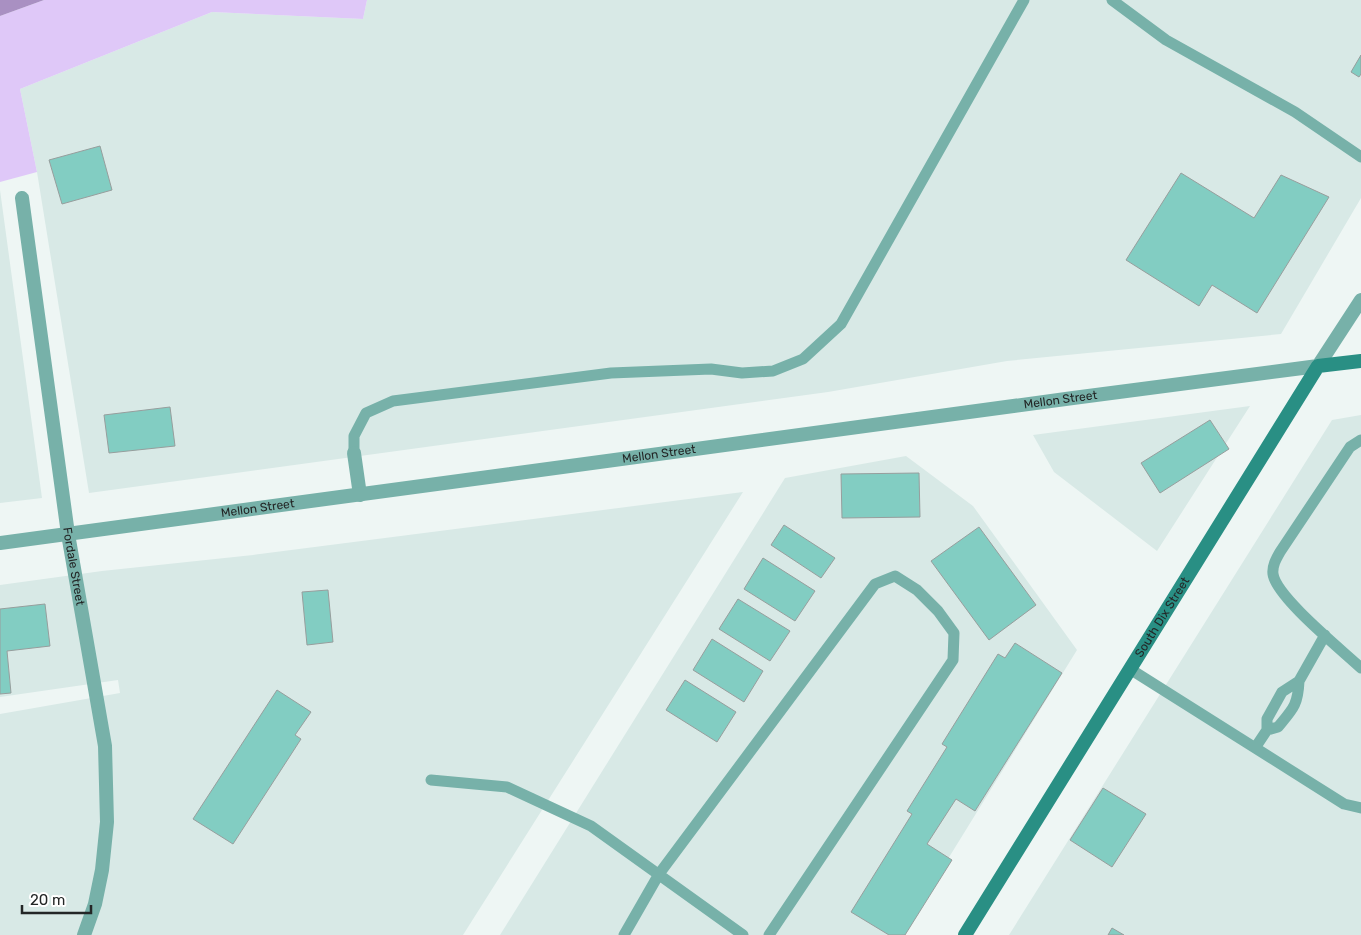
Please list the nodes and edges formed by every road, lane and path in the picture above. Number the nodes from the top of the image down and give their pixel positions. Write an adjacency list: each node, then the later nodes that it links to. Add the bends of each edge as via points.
1 (1024, 0): 9 (lane, via 841,324 803,359 773,371 742,373 711,369 612,373 394,401 366,413 354,436)
2 (1112, 0): 3 (lane, via 1166,40 1296,112)
3 (1361, 157)
4 (22, 198): 11 (street, Fordale Street)
5 (1361, 300): 7 (street, South Dix Street)
6 (1361, 361): 7 (main road)
7 (1318, 366): 10 (street, Mellon Street); 15 (main road, South Dix Street)
8 (1361, 440): 13 (lane, via 1350,447 1274,564 1273,575 1284,596)
9 (354, 452): 10 (street)
10 (360, 495): 11 (street, Mellon Street)
11 (68, 534): 12 (street, Mellon Street); 22 (street, Fordale Street, via 104,746 106,822 102,870)
12 (0, 543)
13 (1325, 635): 14 (lane); 16 (lane)
14 (1361, 668)
15 (1130, 669): 18 (lane); 26 (main road, South Dix Street)
16 (1300, 681): 17 (lane, via 1282,692 1267,719); 17 (lane, via 1298,699 1288,715 1278,727)
17 (1267, 730): 18 (lane)
18 (1255, 748): 20 (lane, via 1344,804)
19 (431, 780): 21 (lane, via 507,787 591,826)
20 (1361, 808)
21 (659, 874): 23 (lane); 24 (lane); 25 (lane, via 875,584 895,576 917,590 954,633 953,660)
22 (84, 935)
23 (624, 935)
24 (743, 935)
25 (769, 935)
26 (965, 935)

